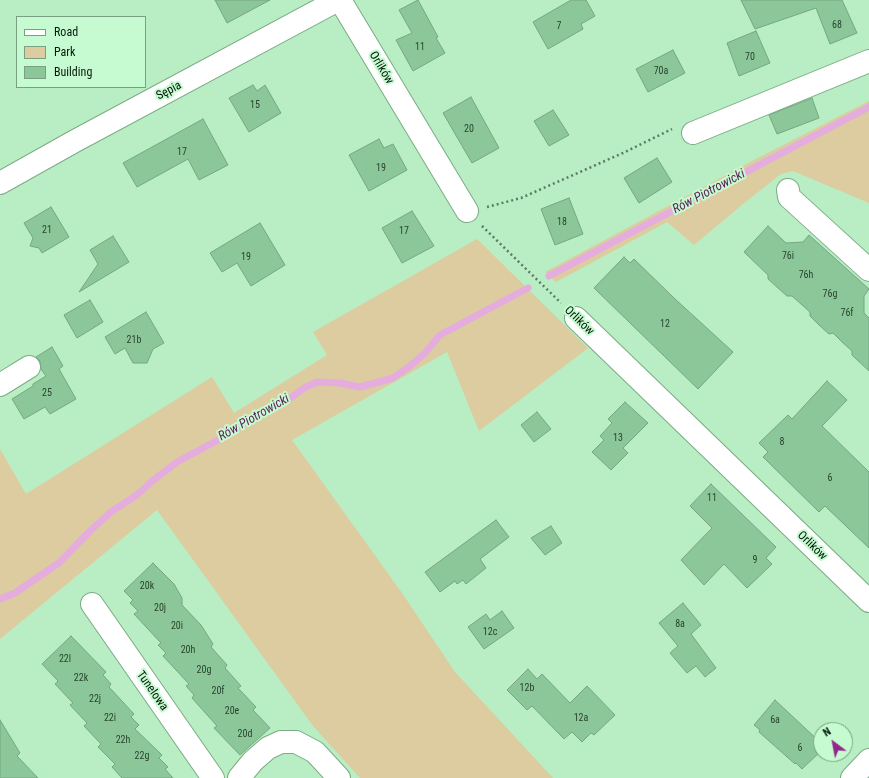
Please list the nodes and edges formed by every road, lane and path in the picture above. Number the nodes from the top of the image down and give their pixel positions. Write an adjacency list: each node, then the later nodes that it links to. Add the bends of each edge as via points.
1 (339, 0): 4 (street, Sępia); 6 (street, Orlików)
2 (869, 61): 3 (street)
3 (693, 133)
4 (0, 182)
5 (788, 190): 7 (street, via 789,197)
6 (467, 211): 8 (path, Orlików)
7 (869, 270)
8 (576, 318): 11 (street, Orlików)
9 (29, 367): 10 (street)
10 (0, 385)
11 (869, 601)
12 (92, 604): 14 (street, Tunelowa)
13 (869, 760): 17 (street)
14 (213, 778)
15 (239, 778): 16 (street, via 252,761 268,748 281,742 296,742 315,752)
16 (339, 778)
17 (852, 778)

